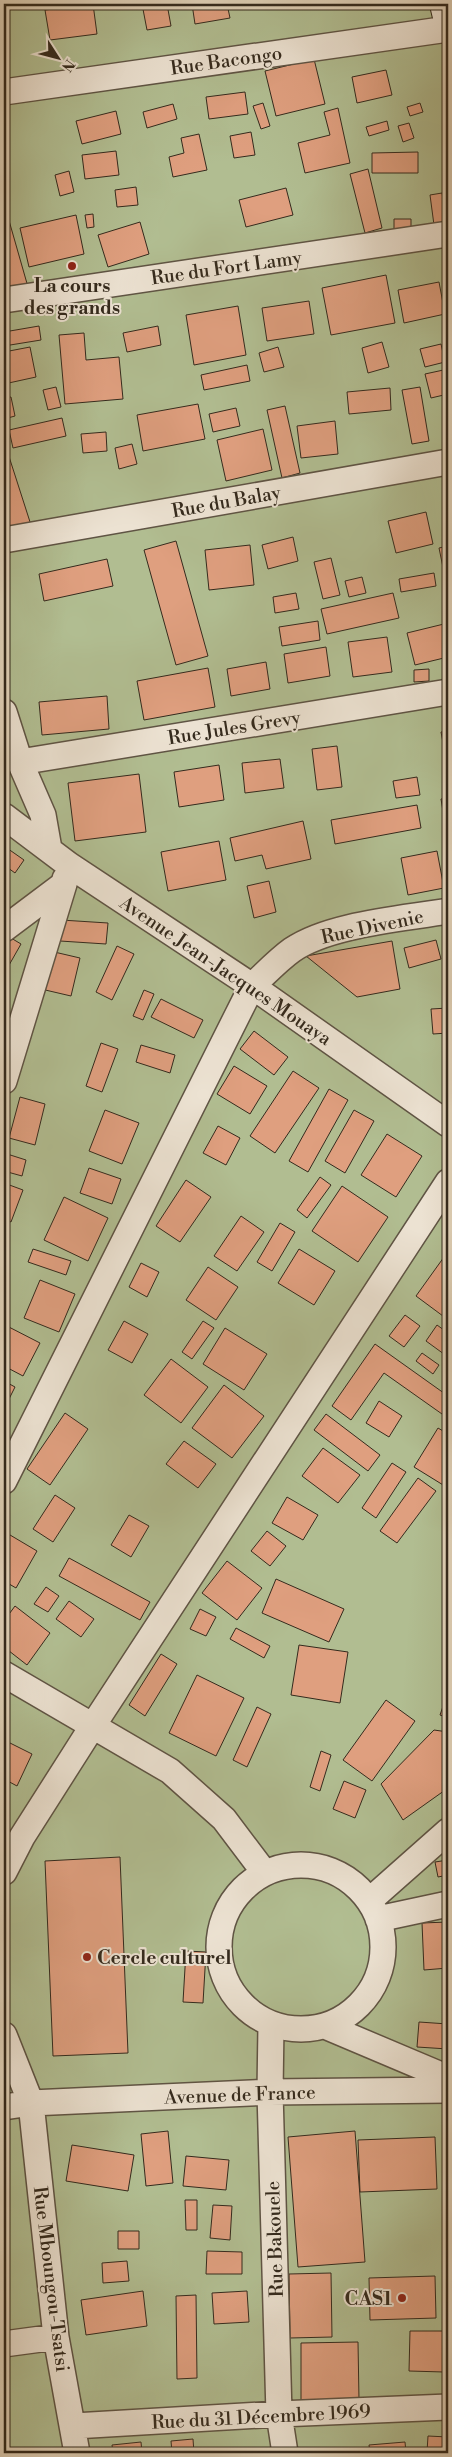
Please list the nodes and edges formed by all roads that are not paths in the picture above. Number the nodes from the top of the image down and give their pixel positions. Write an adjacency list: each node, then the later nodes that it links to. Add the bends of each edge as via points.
1 (444, 4): 2 (street)
2 (448, 21)
3 (448, 29): 4 (street, Rue Bacongo)
4 (4, 92)
5 (448, 234): 6 (street, Rue du Fort Lamy)
6 (4, 300)
7 (448, 462): 8 (street, Rue du Balay)
8 (4, 540)
9 (448, 692): 11 (street, Rue Jules Grevy)
10 (4, 712): 11 (street)
11 (20, 762): 13 (street, via 43,815)
12 (4, 816): 13 (street, Avenue Jean-Jacques Mouaya)
13 (49, 849): 14 (street, Avenue Jean-Jacques Mouaya)
14 (67, 875): 16 (street); 17 (street, Avenue Jean-Jacques Mouaya); 18 (street)
15 (448, 911): 17 (street, Rue Divenie, via 342,930 313,939 292,950)
16 (4, 928)
17 (252, 986): 19 (street, Avenue Jean-Jacques Mouaya); 21 (street)
18 (4, 1082)
19 (448, 1124)
20 (448, 1182): 23 (street)
21 (4, 1481)
22 (4, 1674): 23 (street)
23 (92, 1726): 25 (street, via 22,1837); 26 (street, via 170,1771 224,1819)
24 (448, 1831): 28 (street)
25 (4, 1872)
26 (264, 1872): 28 (street, via 292,1866 322,1868 348,1880); 29 (street, via 230,1906 221,1928 219,1952 223,1975 234,1996 250,2013)
27 (448, 1904): 28 (street)
28 (373, 1910): 30 (street, via 383,1944 376,1979 368,1995 349,2014)
29 (271, 2024): 30 (street, via 298,2030); 34 (street, Rue Bakouele)
30 (325, 2026): 32 (street)
31 (4, 2035): 35 (street, Rue Mboungou-Tsatsi)
32 (448, 2078)
33 (448, 2090): 34 (street, Avenue de France)
34 (270, 2092): 35 (street, Avenue de France); 40 (street, Rue Bakouele)
35 (31, 2103): 36 (street, Avenue de France); 37 (street, Rue Mboungou-Tsatsi)
36 (4, 2106)
37 (56, 2337): 38 (street); 41 (street, Rue Mboungou-Tsatsi)
38 (4, 2344)
39 (448, 2407): 40 (street, Rue du 31 Décembre 1969)
40 (279, 2414): 41 (street, Rue du 31 Décembre 1969); 43 (street, Rue Bakouele)
41 (74, 2426): 42 (street, Rue Mboungou-Tsatsi)
42 (77, 2453)
43 (285, 2453)

